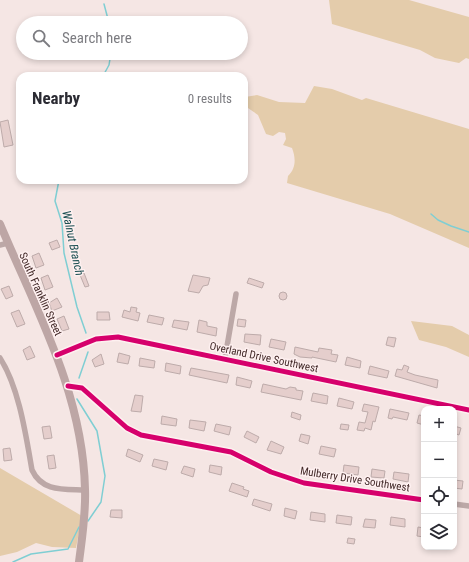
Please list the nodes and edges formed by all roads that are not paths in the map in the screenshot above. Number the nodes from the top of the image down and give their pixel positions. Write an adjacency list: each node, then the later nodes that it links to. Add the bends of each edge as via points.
1 (0, 224): 2 (main road, South Franklin Street)
2 (4, 244): 4 (main road, South Franklin Street)
3 (236, 294): 6 (street)
4 (57, 355): 6 (street, Overland Drive Southwest, via 96,339 118,337); 7 (main road, South Franklin Street)
5 (0, 358): 9 (street, via 9,374 35,477 44,485 56,489)
6 (225, 358): 8 (street, Overland Drive Southwest)
7 (68, 386): 9 (main road, South Franklin Street, via 78,424); 10 (street, Mulberry Drive Southwest, via 82,388 127,428 141,435 230,452 271,472 304,483)
8 (469, 410)
9 (85, 490): 13 (main road, South Franklin Street)
10 (421, 500)
11 (457, 504): 12 (street)
12 (469, 506)
13 (79, 562)

